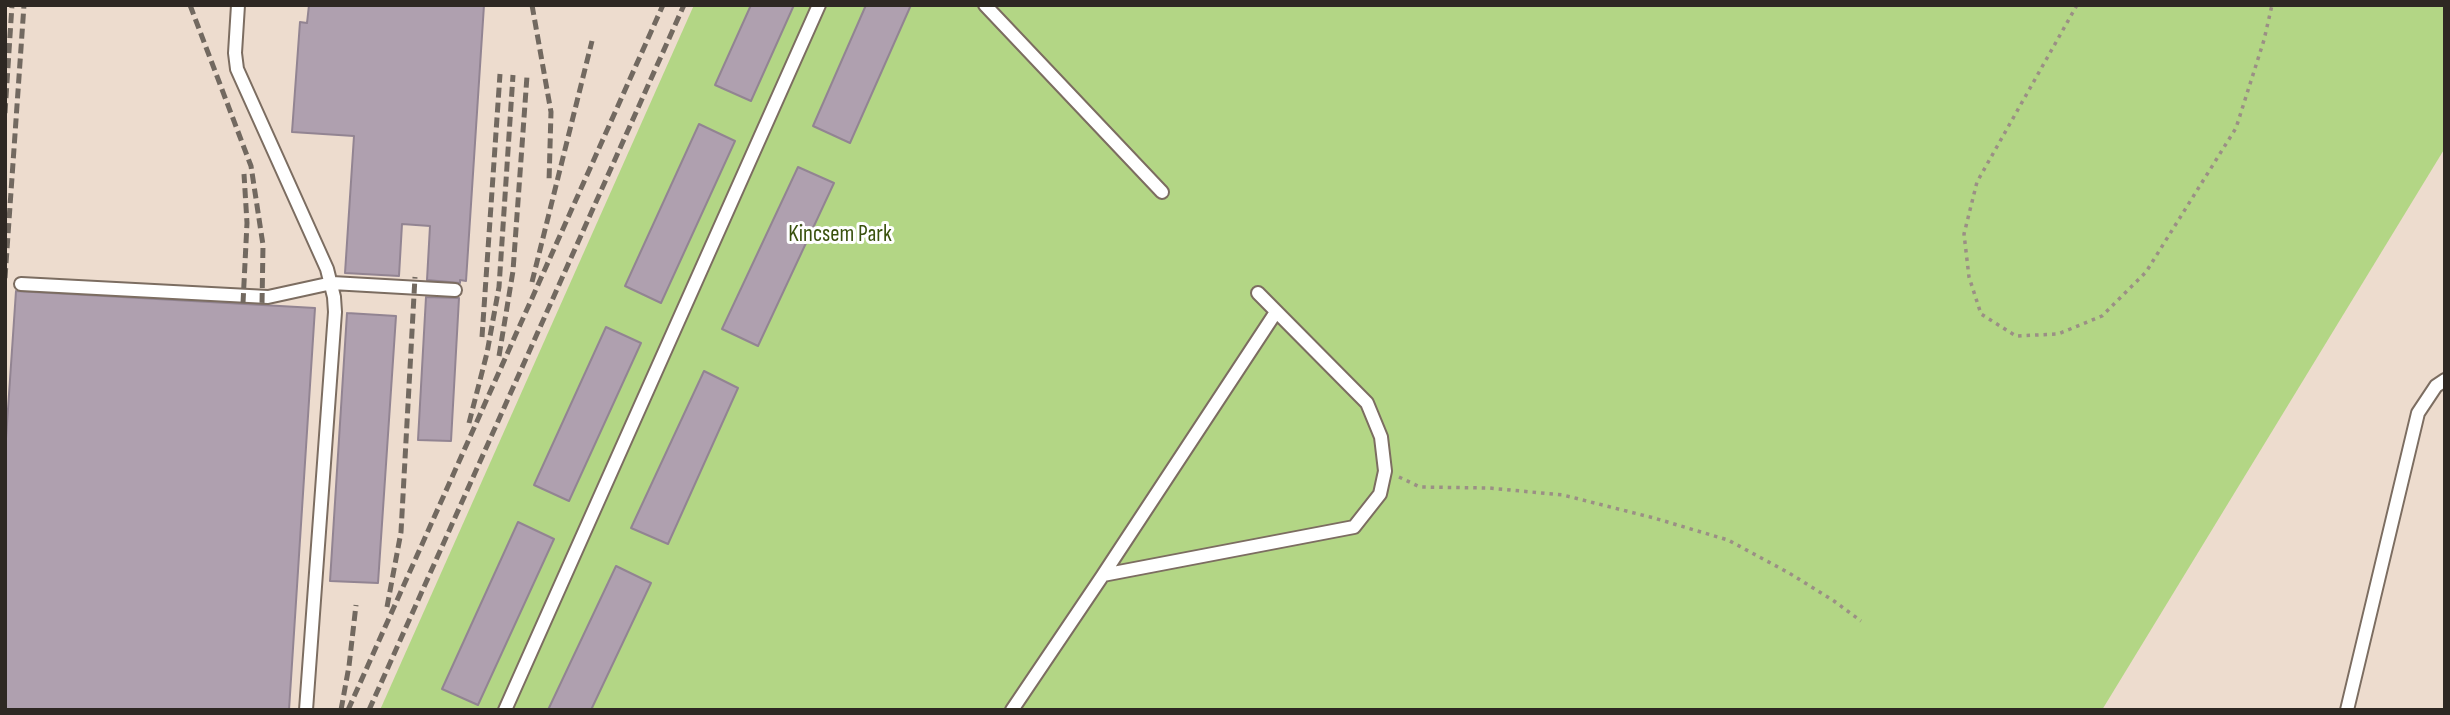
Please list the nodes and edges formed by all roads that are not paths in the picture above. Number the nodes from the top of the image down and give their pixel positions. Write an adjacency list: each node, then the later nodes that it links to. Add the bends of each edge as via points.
1 (238, 5): 5 (lane, via 237,69)
2 (819, 5): 14 (lane)
3 (985, 5): 4 (lane)
4 (1162, 192)
5 (332, 283): 6 (lane, via 268,298); 7 (lane); 13 (lane, via 335,312)
6 (21, 284)
7 (455, 290)
8 (1258, 293): 9 (lane)
9 (1276, 312): 11 (lane); 11 (lane, via 1367,403 1381,436 1385,471 1380,494 1354,527)
10 (2445, 380): 12 (lane, via 2418,413)
11 (1103, 575): 15 (lane)
12 (2349, 709)
13 (306, 710)
14 (505, 710)
15 (1012, 710)

